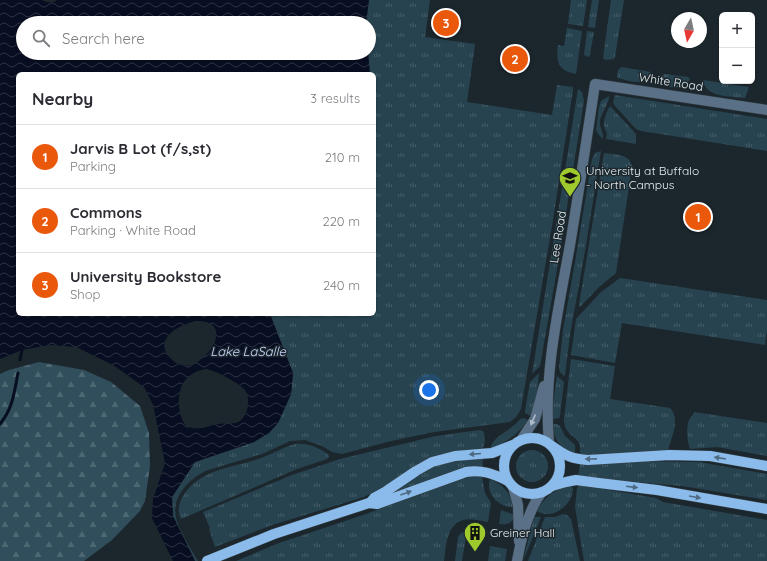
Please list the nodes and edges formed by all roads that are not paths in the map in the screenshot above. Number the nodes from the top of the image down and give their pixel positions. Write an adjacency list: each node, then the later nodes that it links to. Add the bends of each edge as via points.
1 (595, 84): 2 (street, White Road); 3 (street, Lee Road)
2 (767, 110)
3 (549, 370): 4 (street, Lee Road, one-way to 4, via 535,419); 5 (street, Lee Road, via 547,421)
4 (517, 443): 5 (main road, via 535,438); 7 (main road, via 507,453 504,462 504,472); 10 (main road, one-way to 10, via 492,453 454,456 432,462)
5 (551, 445): 6 (main road, one-way to 5, via 710,456 669,455 588,460 566,456); 8 (main road, via 560,459 558,478)
6 (767, 466)
7 (511, 484): 9 (main road, via 528,494); 10 (main road, one-way to 7, via 377,504 466,472 486,472); 12 (street, via 518,505)
8 (552, 486): 9 (main road); 11 (main road, one-way to 11, via 576,480 657,490)
9 (542, 492): 12 (street, via 533,506)
10 (369, 503): 13 (main road, via 274,534)
11 (767, 509)
12 (519, 550): 14 (street)
13 (207, 561)
14 (517, 561)

